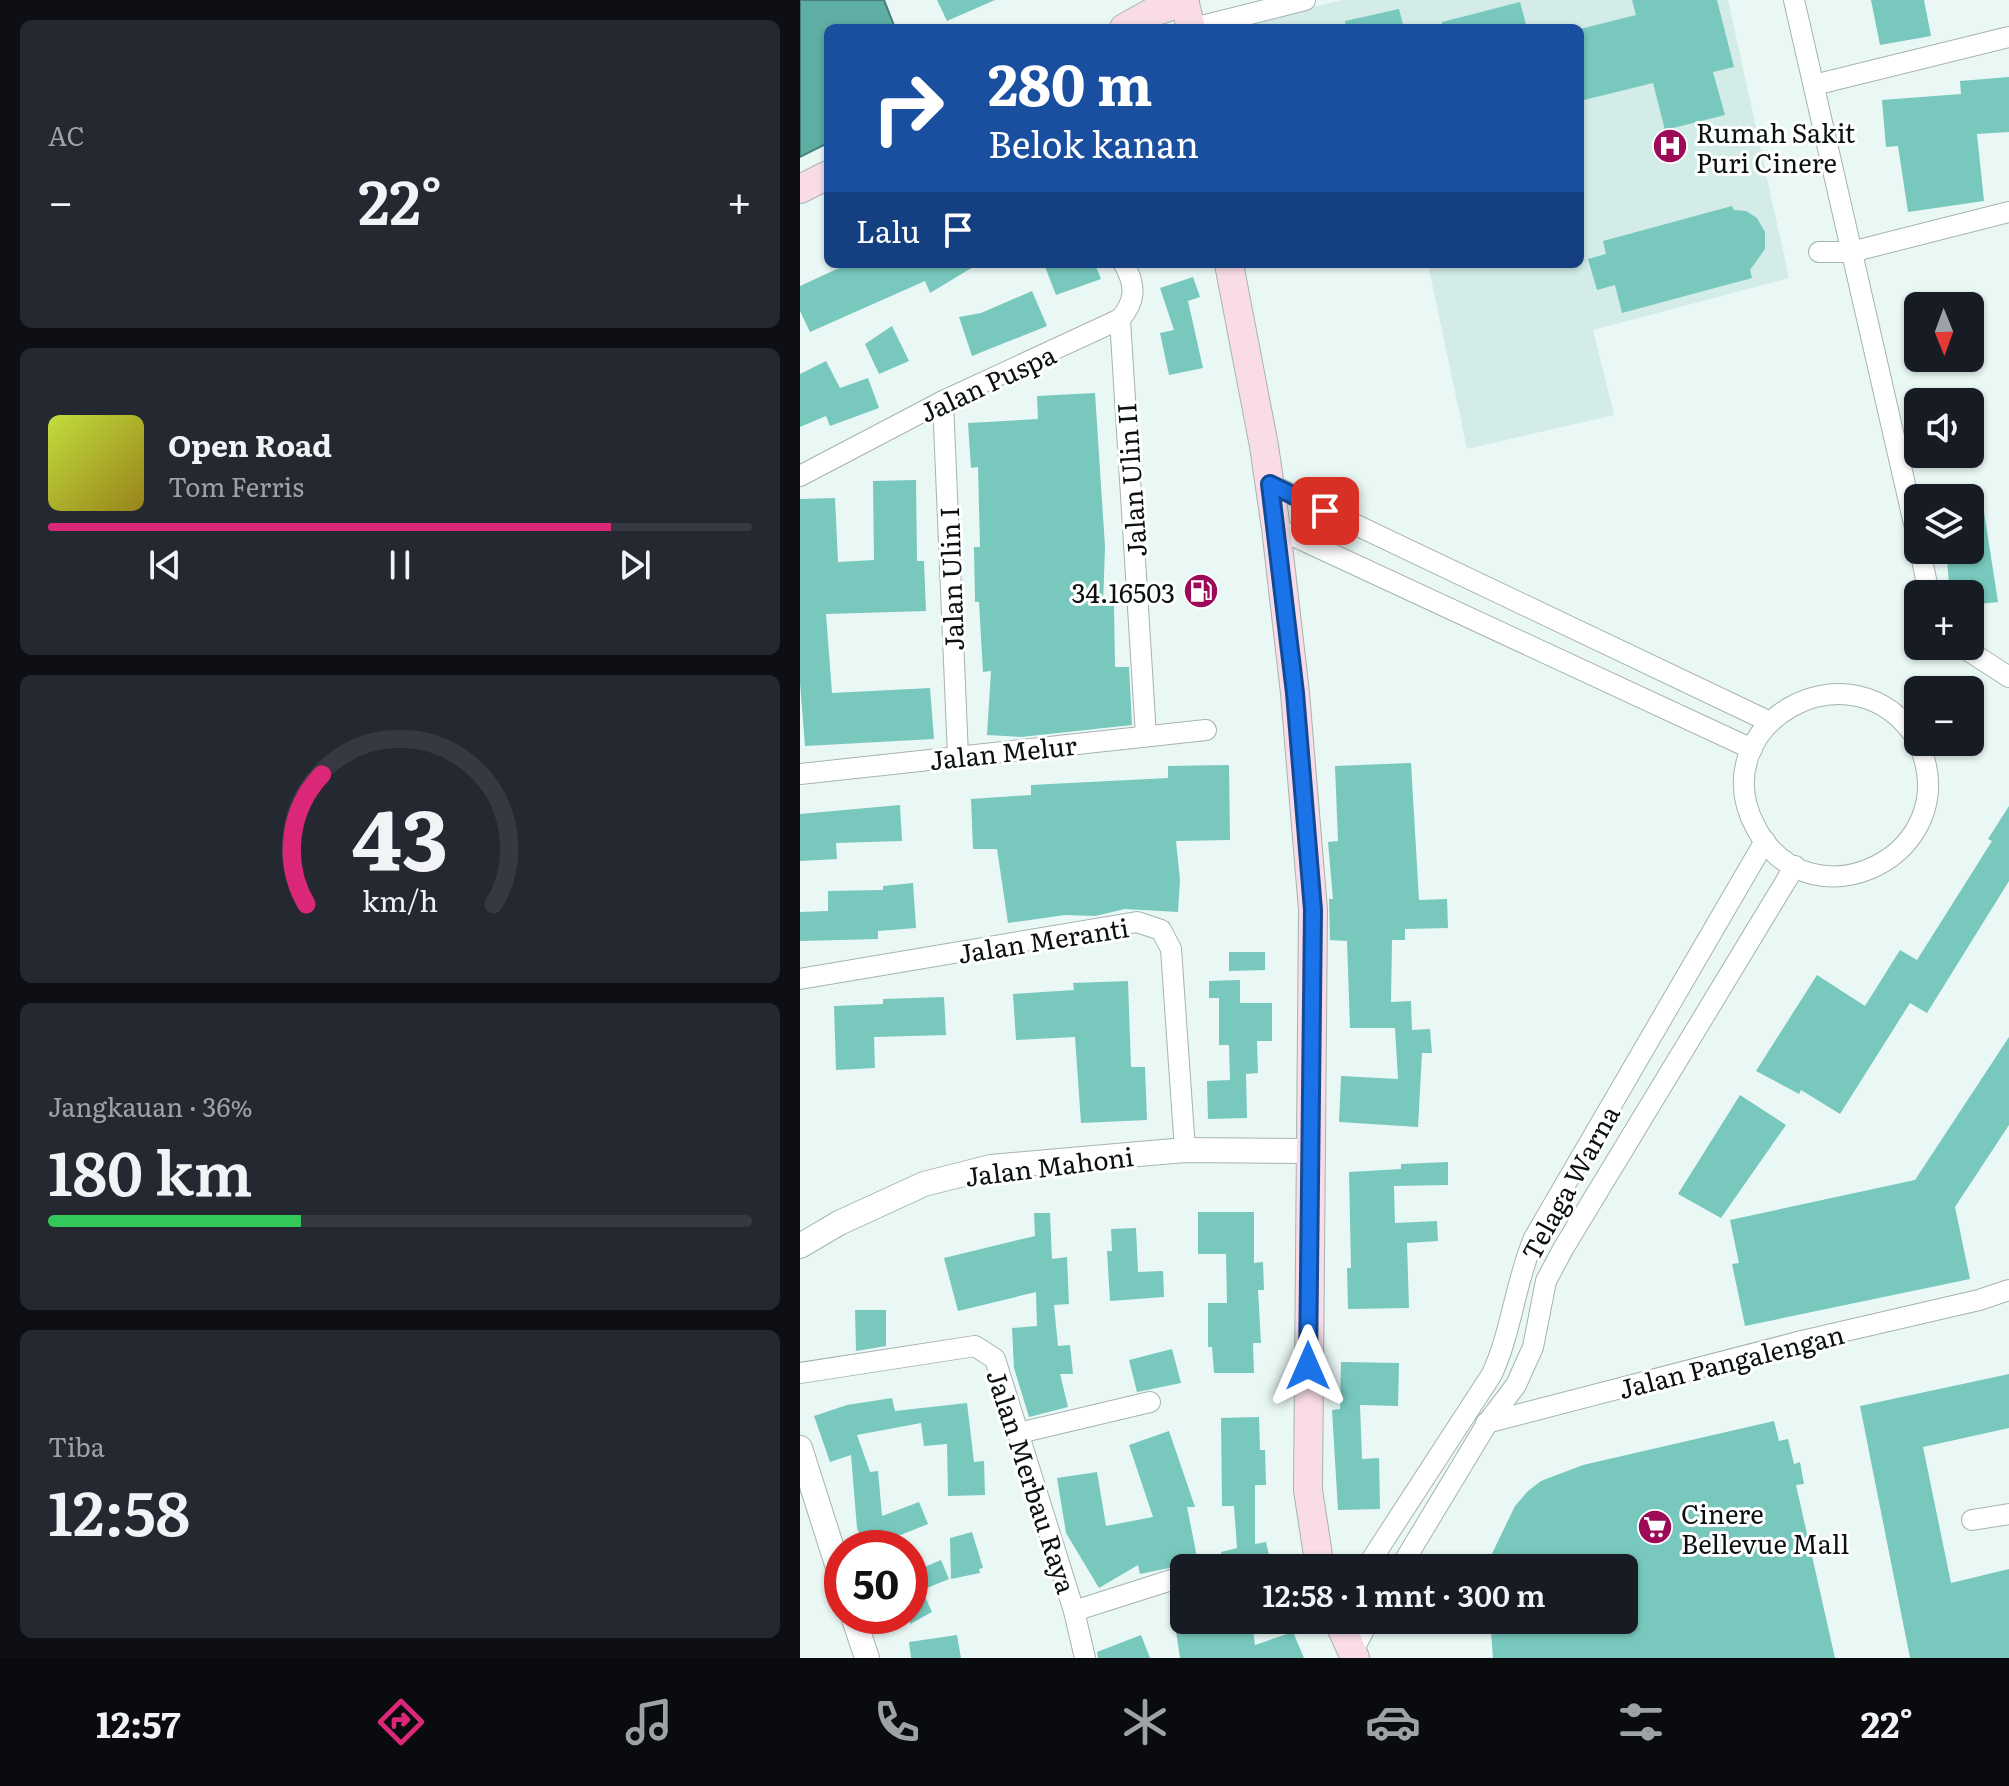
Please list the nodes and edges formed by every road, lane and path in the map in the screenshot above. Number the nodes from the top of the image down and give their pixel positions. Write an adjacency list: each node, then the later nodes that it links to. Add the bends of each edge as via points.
1 (1186, 0): 4 (main road); 6 (main road)
2 (1305, 0): 7 (street)
3 (1794, 0): 9 (street)
4 (1151, 14): 5 (main road)
5 (1132, 24)
6 (1191, 24)
7 (1208, 24)
8 (2009, 37): 9 (street)
9 (1814, 85): 14 (street)
10 (824, 177): 11 (main road)
11 (800, 189)
12 (2009, 212): 14 (street)
13 (1819, 252): 14 (street)
14 (1851, 252): 21 (street)
15 (1126, 268): 17 (street, via 1133,280 1133,305)
16 (1230, 268): 20 (main road)
17 (1120, 319): 18 (street, Jalan Puspa); 28 (street, Jalan Ulin II)
18 (943, 401): 19 (street, Jalan Puspa); 30 (street, Jalan Ulin I)
19 (800, 476)
20 (1270, 484): 22 (main road); 25 (street)
21 (1905, 484)
22 (1276, 528): 29 (street); 37 (main road, via 1313,910)
23 (1983, 660): 24 (street)
24 (2009, 677)
25 (1770, 722): 26 (street, via 1799,701 1833,693 1891,710); 29 (street)
26 (1904, 725)
27 (1206, 730): 28 (street, Jalan Melur)
28 (1146, 736): 30 (street, Jalan Melur)
29 (1752, 749): 33 (street, via 1746,797)
30 (958, 756): 32 (street, Jalan Melur)
31 (1924, 756): 34 (street, via 1929,795 1908,843 1881,865 1856,874 1829,876)
32 (800, 774)
33 (1765, 841): 34 (street); 43 (street, Telaga Warna, via 1534,1238 1520,1273 1507,1340 1492,1374)
34 (1795, 866): 42 (street, Telaga Warna, via 1563,1249 1546,1281 1533,1347 1516,1385)
35 (800, 979): 36 (street, Jalan Meranti, via 1137,922 1161,930 1171,949)
36 (1185, 1150): 37 (street, Jalan Mahoni); 38 (street, Jalan Mahoni, via 991,1167 924,1184)
37 (1310, 1151): 49 (main road, via 1308,1490)
38 (801, 1244)
39 (2009, 1290): 42 (street, Jalan Pangalengan)
40 (800, 1373): 44 (street, Jalan Merbau Raya, via 975,1346 995,1359)
41 (1150, 1402): 44 (street)
42 (1488, 1422): 43 (street, Jalan Pangalengan); 51 (street, Telaga Warna)
43 (1454, 1431): 50 (street, Telaga Warna)
44 (1019, 1433): 53 (street, Jalan Merbau Raya)
45 (800, 1448): 48 (street)
46 (2009, 1514): 47 (street)
47 (1972, 1520)
48 (826, 1530)
49 (1318, 1554)
50 (1375, 1554)
51 (1408, 1554)
52 (1170, 1580): 53 (street)
53 (1074, 1611): 59 (street, Jalan Merbau Raya)
54 (859, 1634): 58 (street)
55 (1344, 1634): 57 (main road)
56 (1363, 1634): 57 (street)
57 (1353, 1655)
58 (867, 1658)
59 (1085, 1658)

